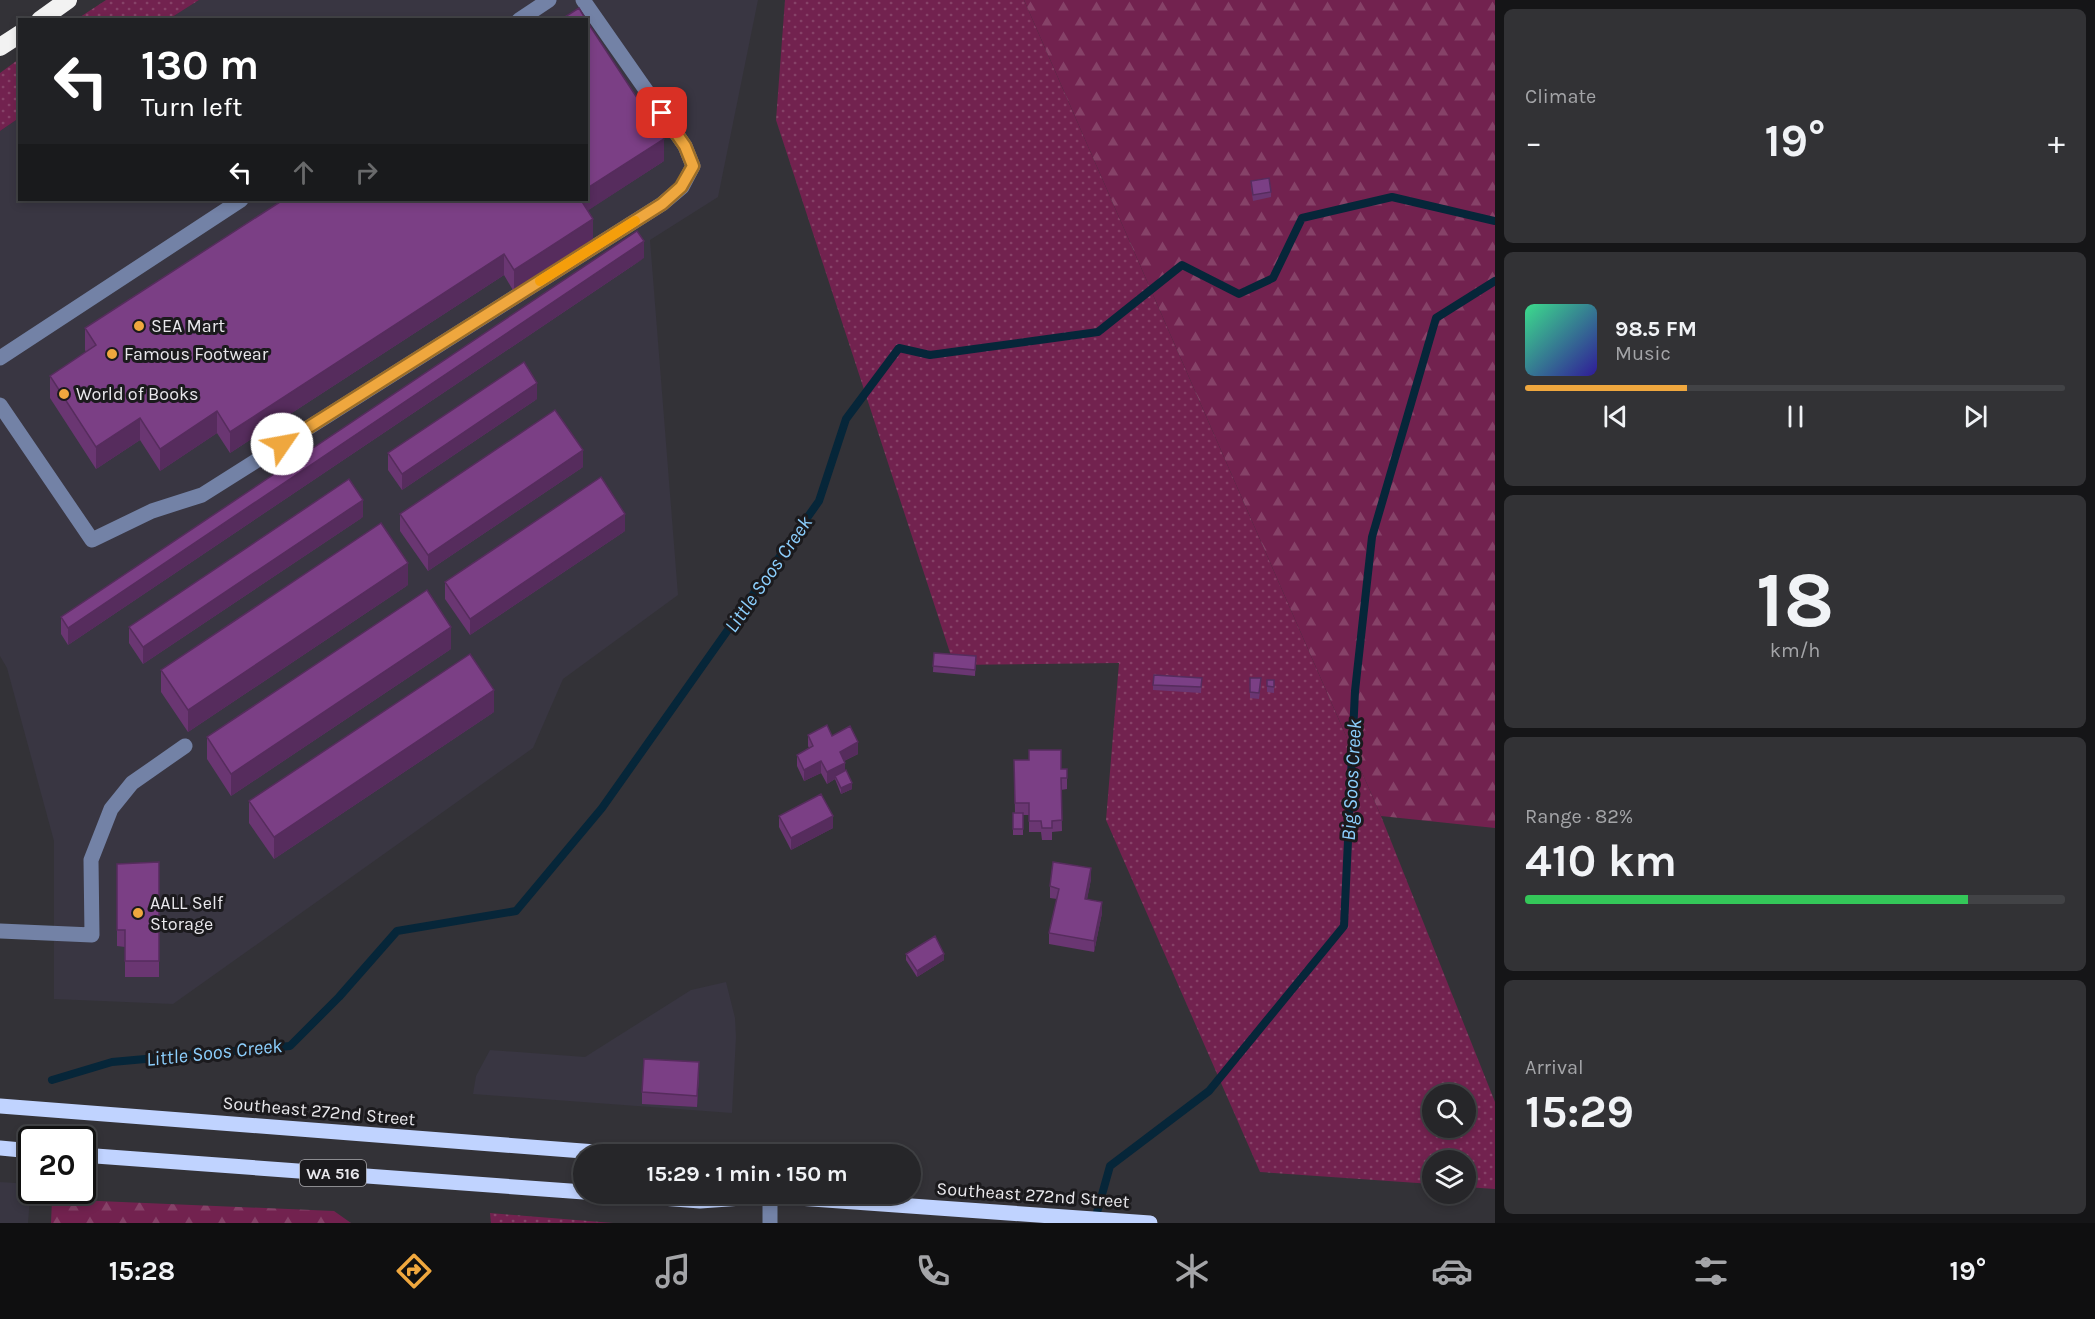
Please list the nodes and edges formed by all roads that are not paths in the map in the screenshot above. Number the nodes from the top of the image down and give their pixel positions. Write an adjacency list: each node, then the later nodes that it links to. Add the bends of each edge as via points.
1 (68, 0): 4 (highway)
2 (549, 0): 5 (street)
3 (583, 0): 10 (street, via 685,146 693,166 681,187 662,204 202,495 152,511 92,540)
4 (43, 18)
5 (522, 18)
6 (18, 35): 7 (highway)
7 (0, 47)
8 (239, 201): 9 (street)
9 (0, 358)
10 (0, 405)
11 (185, 746): 12 (street, via 132,783 111,809 91,860 92,935)
12 (0, 931)
13 (0, 1106): 16 (main road, Southeast 272nd Street / WA 516)
14 (0, 1148): 15 (main road)
15 (18, 1150)
16 (573, 1150)
17 (96, 1156): 18 (main road, WA 516)
18 (573, 1191)
19 (769, 1204): 21 (street)
20 (887, 1204): 22 (main road, Southeast 272nd Street)
21 (770, 1223)
22 (1150, 1223)

